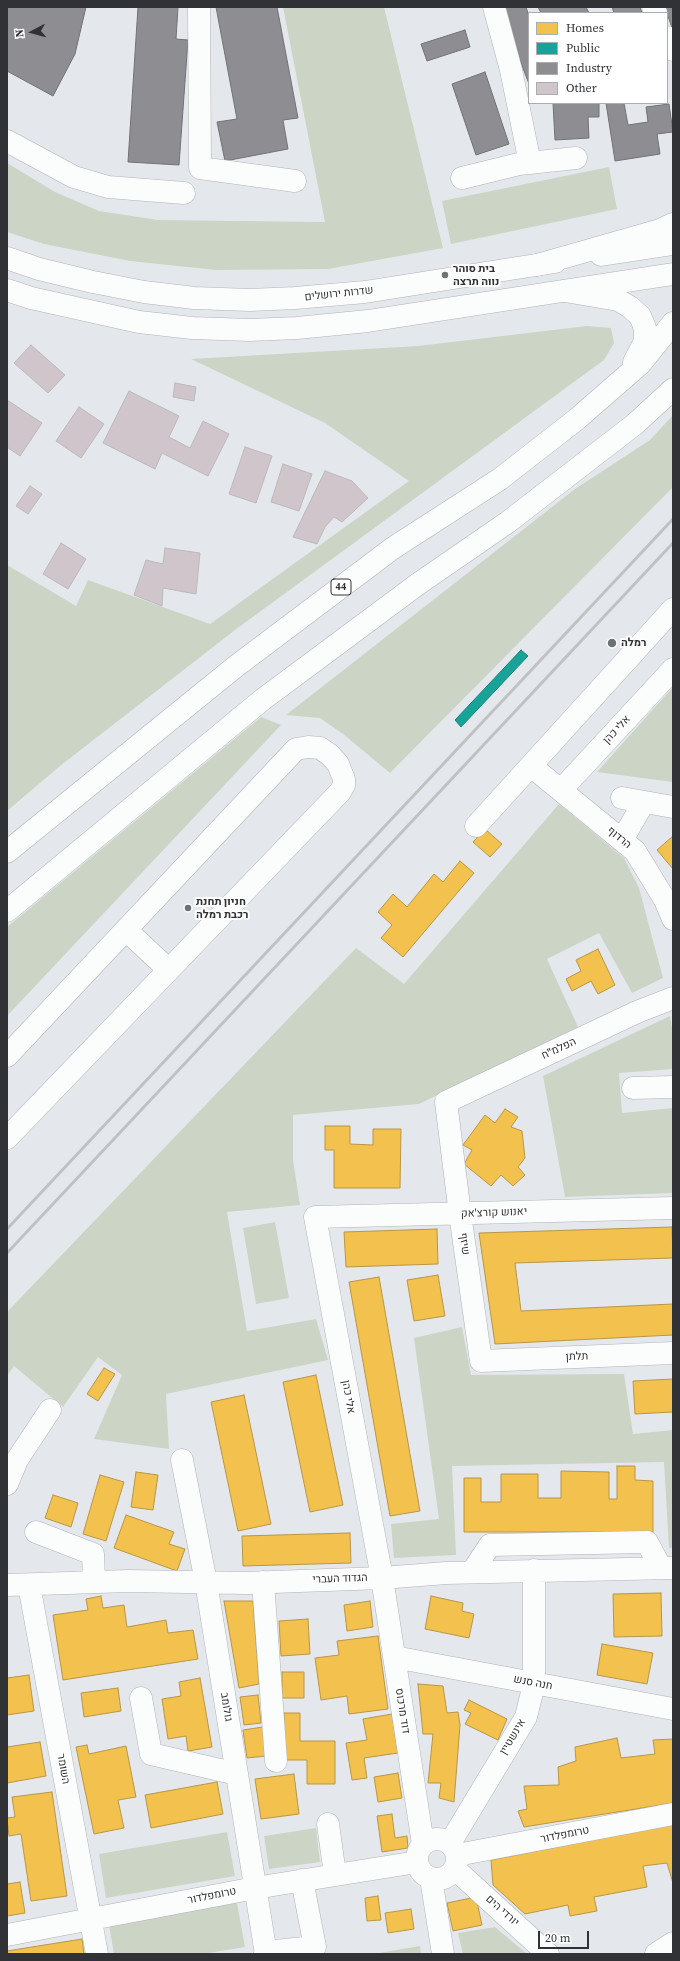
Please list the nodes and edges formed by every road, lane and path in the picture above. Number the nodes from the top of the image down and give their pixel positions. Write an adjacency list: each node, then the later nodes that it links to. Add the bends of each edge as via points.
1 (198, 7): 9 (main road, via 200,168)
2 (494, 7): 7 (main road, via 511,70)
3 (668, 39): 4 (main road)
4 (673, 50)
5 (7, 141): 10 (main road, via 74,177 108,187)
6 (576, 158): 7 (main road)
7 (530, 163): 8 (main road)
8 (462, 178)
9 (295, 181)
10 (184, 193)
11 (673, 224): 14 (main road)
12 (673, 244): 14 (main road, שדרות ירושלים)
13 (7, 258): 14 (main road, שדרות ירושלים, via 39,269 144,292 194,298 250,300 365,292)
14 (537, 265)
15 (673, 274): 17 (main road)
16 (7, 290): 17 (main road, via 52,303 139,322 192,328 250,330 368,321)
17 (565, 291): 19 (main road, via 618,300 640,316 645,328 645,341)
18 (673, 323): 19 (main road, 44, via 640,364)
19 (618, 384): 30 (main road, 44, via 500,479 393,548 235,667)
20 (668, 394): 31 (main road, via 634,424 508,522 418,584 262,700)
21 (669, 622): 23 (main road)
22 (673, 669): 24 (main road, אלי כהן)
23 (531, 766): 24 (main road, הרדוף); 28 (main road)
24 (561, 790): 29 (main road, הרדוף)
25 (622, 798): 26 (main road)
26 (644, 802): 27 (main road); 29 (main road)
27 (673, 807)
28 (476, 826)
29 (622, 840): 32 (main road, הרדוף, via 635,851 665,900)
30 (7, 852)
31 (7, 911)
32 (673, 919)
33 (126, 930): 34 (main road); 34 (main road, via 296,749 308,746 320,748 330,755 338,764 344,779 344,786 340,792); 36 (main road)
34 (169, 970): 40 (main road)
35 (673, 998): 39 (main road, הפלמ"ח, via 637,1012)
36 (7, 1056)
37 (673, 1087): 38 (main road)
38 (633, 1088)
39 (446, 1102): 42 (main road, שיזף)
40 (7, 1138)
41 (673, 1208): 42 (main road, יאנוש קורצ'אק)
42 (460, 1214): 43 (main road, יאנוש קורצ'אק); 45 (main road, שיזף)
43 (315, 1216): 53 (main road, אלי כהן)
44 (673, 1353): 45 (main road, תלתן)
45 (481, 1361)
46 (50, 1410): 48 (main road, via 17,1460)
47 (182, 1460): 55 (main road, גולומב)
48 (7, 1484)
49 (36, 1532): 54 (main road, via 93,1554)
50 (667, 1568): 51 (main road, הגדוד העברי); 52 (main road, via 647,1542 490,1544)
51 (534, 1570): 52 (main road, הגדוד העברי); 60 (main road, אינשטיין)
52 (472, 1572): 53 (main road, הגדוד העברי)
53 (382, 1578): 56 (main road, הגדוד העברי); 59 (main road, דוד מרכוס)
54 (94, 1582): 55 (main road, הגדוד העברי); 57 (main road, הגדוד העברי)
55 (206, 1582): 56 (main road, הגדוד העברי); 64 (main road, גולומב)
56 (263, 1582): 63 (main road)
57 (29, 1584): 58 (main road, הגדוד העברי); 72 (main road, השומר)
58 (7, 1585)
59 (394, 1657): 60 (main road, חנה סנש); 68 (main road, דוד מרכוס)
60 (534, 1684): 62 (main road, חנה סנש); 67 (main road, אינשטיין, via 526,1716)
61 (141, 1698): 64 (main road, via 151,1754)
62 (673, 1709)
63 (276, 1761)
64 (237, 1774): 71 (main road, גולומב)
65 (673, 1814): 67 (main road, טרומפלדור)
66 (328, 1824): 69 (main road)
67 (454, 1856): 68 (main road, via 444,1878); 68 (main road, via 437,1838); 78 (main road, יורדי הים)
68 (424, 1861): 69 (main road, טרומפלדור); 77 (main road, דוד מרכוס)
69 (335, 1875): 70 (main road, טרומפלדור)
70 (302, 1880): 71 (main road, טרומפלדור); 75 (main road, via 315,1947)
71 (255, 1888): 72 (main road, טרומפלדור); 75 (main road, גולומב)
72 (90, 1919): 73 (main road, טרומפלדור); 76 (main road, השומר)
73 (7, 1935)
74 (673, 1943): 79 (main road)
75 (266, 1953)
76 (96, 1954)
77 (443, 1954)
78 (548, 1954)
79 (656, 1954)

